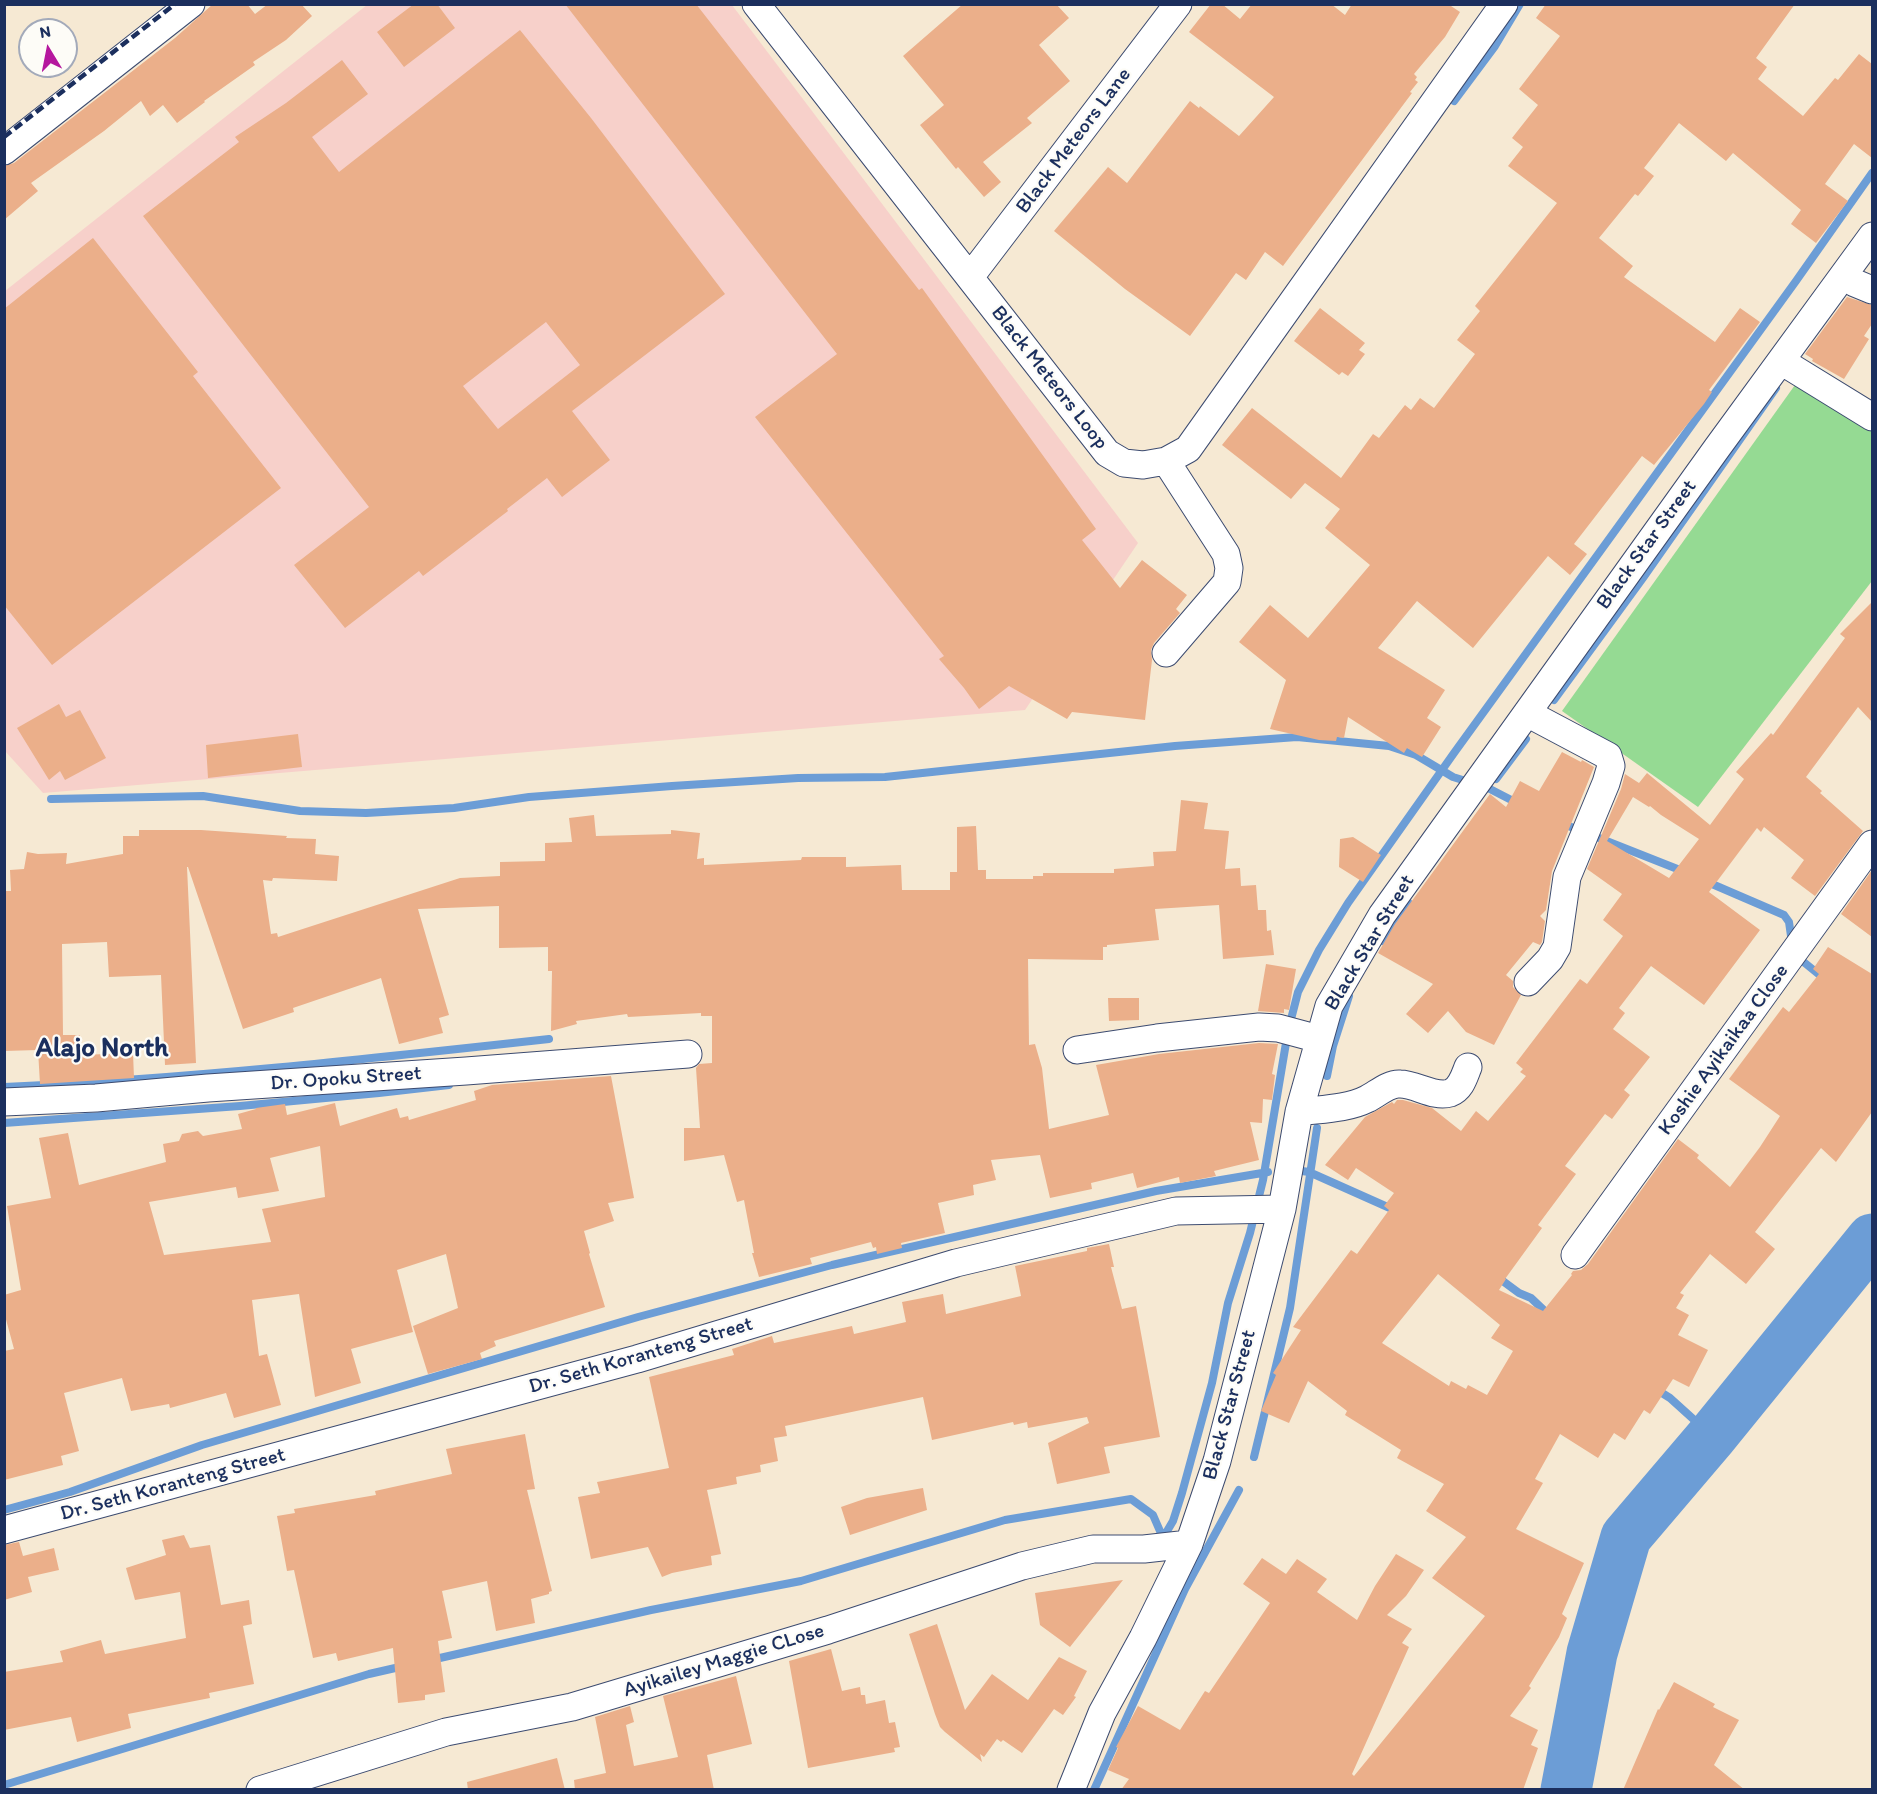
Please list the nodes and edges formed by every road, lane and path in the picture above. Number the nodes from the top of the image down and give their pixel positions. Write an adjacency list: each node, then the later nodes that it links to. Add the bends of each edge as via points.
1 (191, 4): 5 (street)
2 (756, 4): 8 (street, Black Meteors Loop)
3 (1178, 4): 8 (street, Black Meteors Lane)
4 (1504, 4): 12 (street, Black Meteors Loop, via 1188,449)
5 (4, 151)
6 (1872, 236): 7 (street, Black Star Street)
7 (1844, 276): 9 (street); 10 (street, Black Star Street)
8 (970, 277): 12 (street, Black Meteors Loop, via 1107,453 1124,463)
9 (1872, 290)
10 (1781, 361): 11 (street); 14 (street, Black Star Street)
11 (1872, 417)
12 (1166, 461): 13 (street, via 1226,554 1229,568 1227,582)
13 (1166, 653)
14 (1527, 713): 16 (street, via 1608,756 1611,766 1567,877 1557,947); 17 (street, Black Star Street, via 1382,915 1329,1006)
15 (1872, 844): 24 (street, Koshie Ayikaikaa Close)
16 (1528, 982)
17 (1319, 1039): 18 (street, via 1278,1028 1252,1028); 22 (street, Black Star Street)
18 (1077, 1050)
19 (688, 1054): 21 (street, Dr. Opoku Street)
20 (1468, 1067): 22 (street, via 1458,1089 1448,1094 1399,1083 1350,1104)
21 (4, 1102)
22 (1299, 1112): 23 (street, Black Star Street)
23 (1282, 1209): 25 (street, Dr. Seth Koranteng Street, via 1176,1210 956,1263 637,1359); 26 (street, Black Star Street, via 1217,1461)
24 (1575, 1255)
25 (4, 1530)
26 (1189, 1544): 27 (street, Ayikailey Maggie CLose, via 1093,1549 1022,1566 828,1630 572,1707 446,1732); 28 (street, Black Star Street, via 1102,1713)
27 (260, 1790)
28 (1071, 1790)

